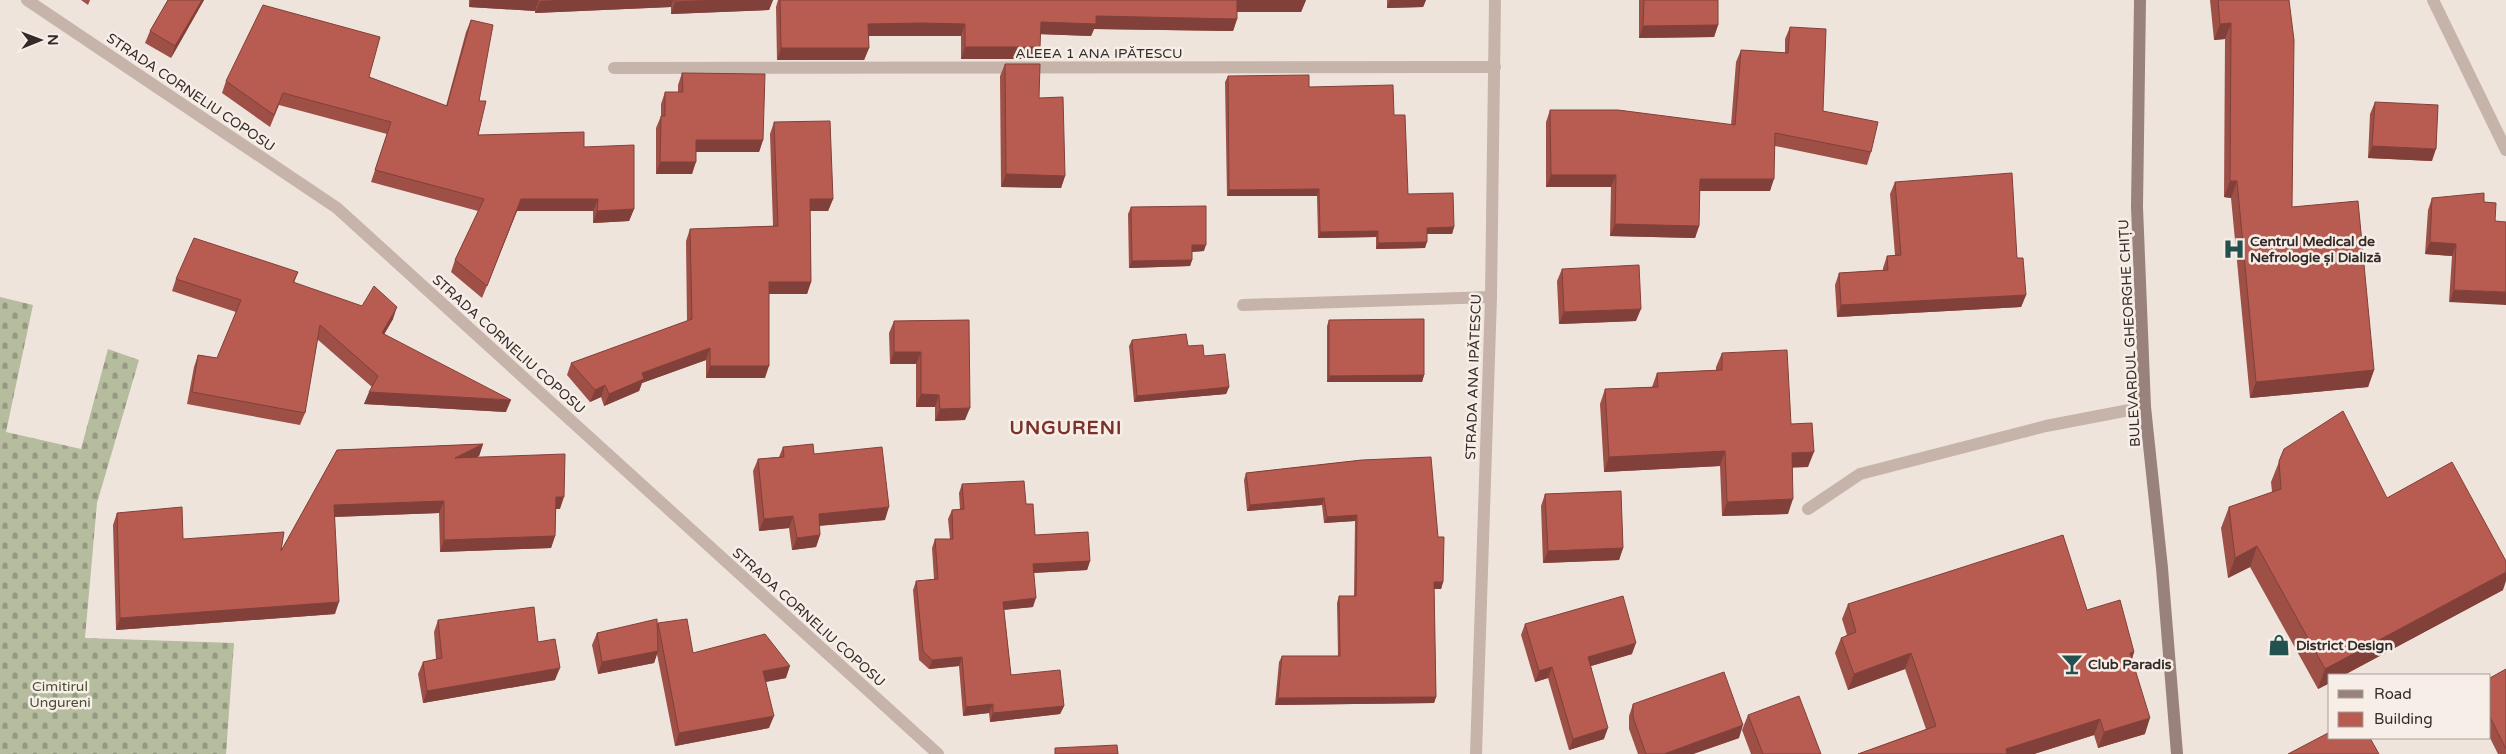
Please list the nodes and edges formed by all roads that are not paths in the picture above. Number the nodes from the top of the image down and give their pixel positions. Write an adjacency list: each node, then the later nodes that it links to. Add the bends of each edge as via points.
1 (27, 0): 12 (street, STRADA CORNELIU COPOSU, via 337,208)
2 (1495, 0): 5 (street, STRADA ANA IPĂTESCU)
3 (2140, 0): 10 (main road, BULEVARDUL GHEORGHE CHIȚU, via 2137,207)
4 (2433, 0): 7 (street)
5 (1495, 67): 6 (street, ALEEA 1 ANA IPĂTESCU); 8 (street, STRADA ANA IPĂTESCU)
6 (614, 68)
7 (2506, 150)
8 (1490, 297): 9 (street); 13 (street, STRADA ANA IPĂTESCU)
9 (1243, 305)
10 (2145, 407): 11 (street, via 2046,426 1860,474); 14 (main road, BULEVARDUL GHEORGHE CHIȚU)
11 (1808, 510)
12 (938, 754)
13 (1476, 754)
14 (2177, 754)

